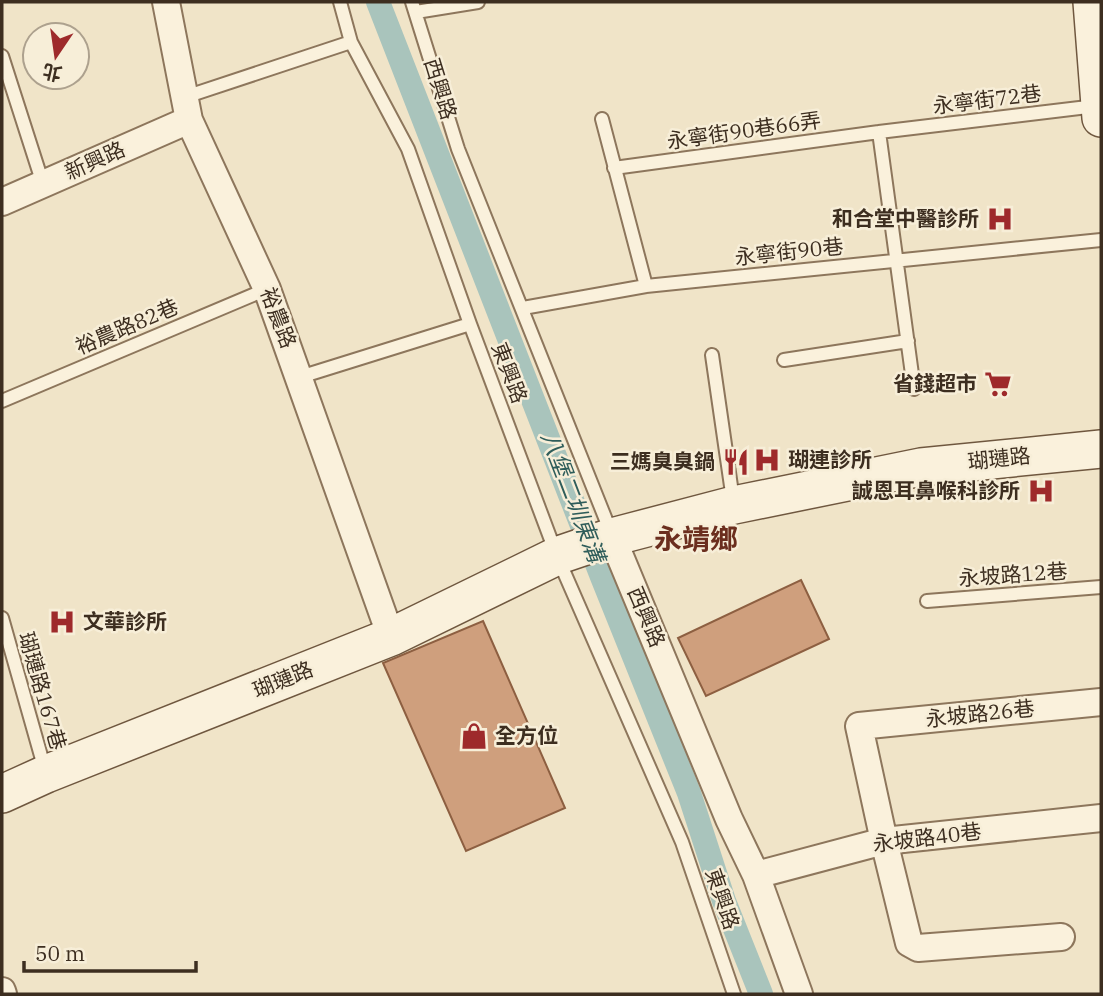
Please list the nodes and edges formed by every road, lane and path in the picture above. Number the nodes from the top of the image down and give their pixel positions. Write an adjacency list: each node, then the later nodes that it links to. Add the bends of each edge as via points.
1 (166, 2): 8 (street, 裕農路)
2 (340, 2): 6 (lane, 東興路)
3 (478, 2): 5 (lane)
4 (1092, 2): 9 (street)
5 (414, 7): 19 (lane, 西興路, via 458,149)
6 (351, 42): 8 (lane, 新興路); 20 (lane, 東興路, via 408,149)
7 (2, 56): 13 (lane)
8 (187, 108): 13 (street, 新興路); 18 (street, 裕農路)
9 (1101, 112): 11 (lane, 永寧街72巷)
10 (602, 119): 12 (lane)
11 (878, 132): 12 (lane, 永寧街90巷66弄); 16 (lane)
12 (614, 168): 17 (lane)
13 (43, 184): 14 (street, 新興路)
14 (2, 202)
15 (1101, 240): 16 (lane, 永寧街90巷)
16 (897, 261): 17 (lane, 永寧街90巷); 21 (lane)
17 (646, 286): 19 (lane, 永寧街90巷)
18 (267, 289): 24 (street, 裕農路); 26 (lane, 裕農路82巷)
19 (523, 308): 29 (lane, 西興路)
20 (470, 324): 24 (lane); 30 (lane, 東興路)
21 (908, 341): 23 (lane); 25 (lane)
22 (712, 355): 28 (lane)
23 (784, 360)
24 (300, 377): 35 (street, 裕農路)
25 (914, 388)
26 (2, 401)
27 (1101, 449): 28 (street, 瑚璉路, via 921,467)
28 (734, 505): 29 (street, 瑚璉路)
29 (612, 537): 30 (street, 瑚璉路); 41 (street, 西興路)
30 (558, 555): 35 (street, 瑚璉路); 43 (lane, 東興路, via 682,842)
31 (1101, 587): 32 (lane, 永坡路12巷)
32 (928, 601)
33 (2, 618): 34 (lane, 瑚璉路167巷)
34 (4, 633): 37 (lane, 瑚璉路167巷)
35 (391, 637): 37 (street, 瑚璉路)
36 (1101, 702): 40 (street, 永坡路26巷, via 859,726)
37 (46, 774): 38 (street, 瑚璉路)
38 (2, 794)
39 (1101, 818): 40 (street, 永坡路40巷)
40 (884, 841): 41 (street, 永坡路40巷); 42 (street, via 909,943 918,948)
41 (755, 875): 44 (street, 西興路)
42 (1061, 937)
43 (734, 994)
44 (799, 994)

